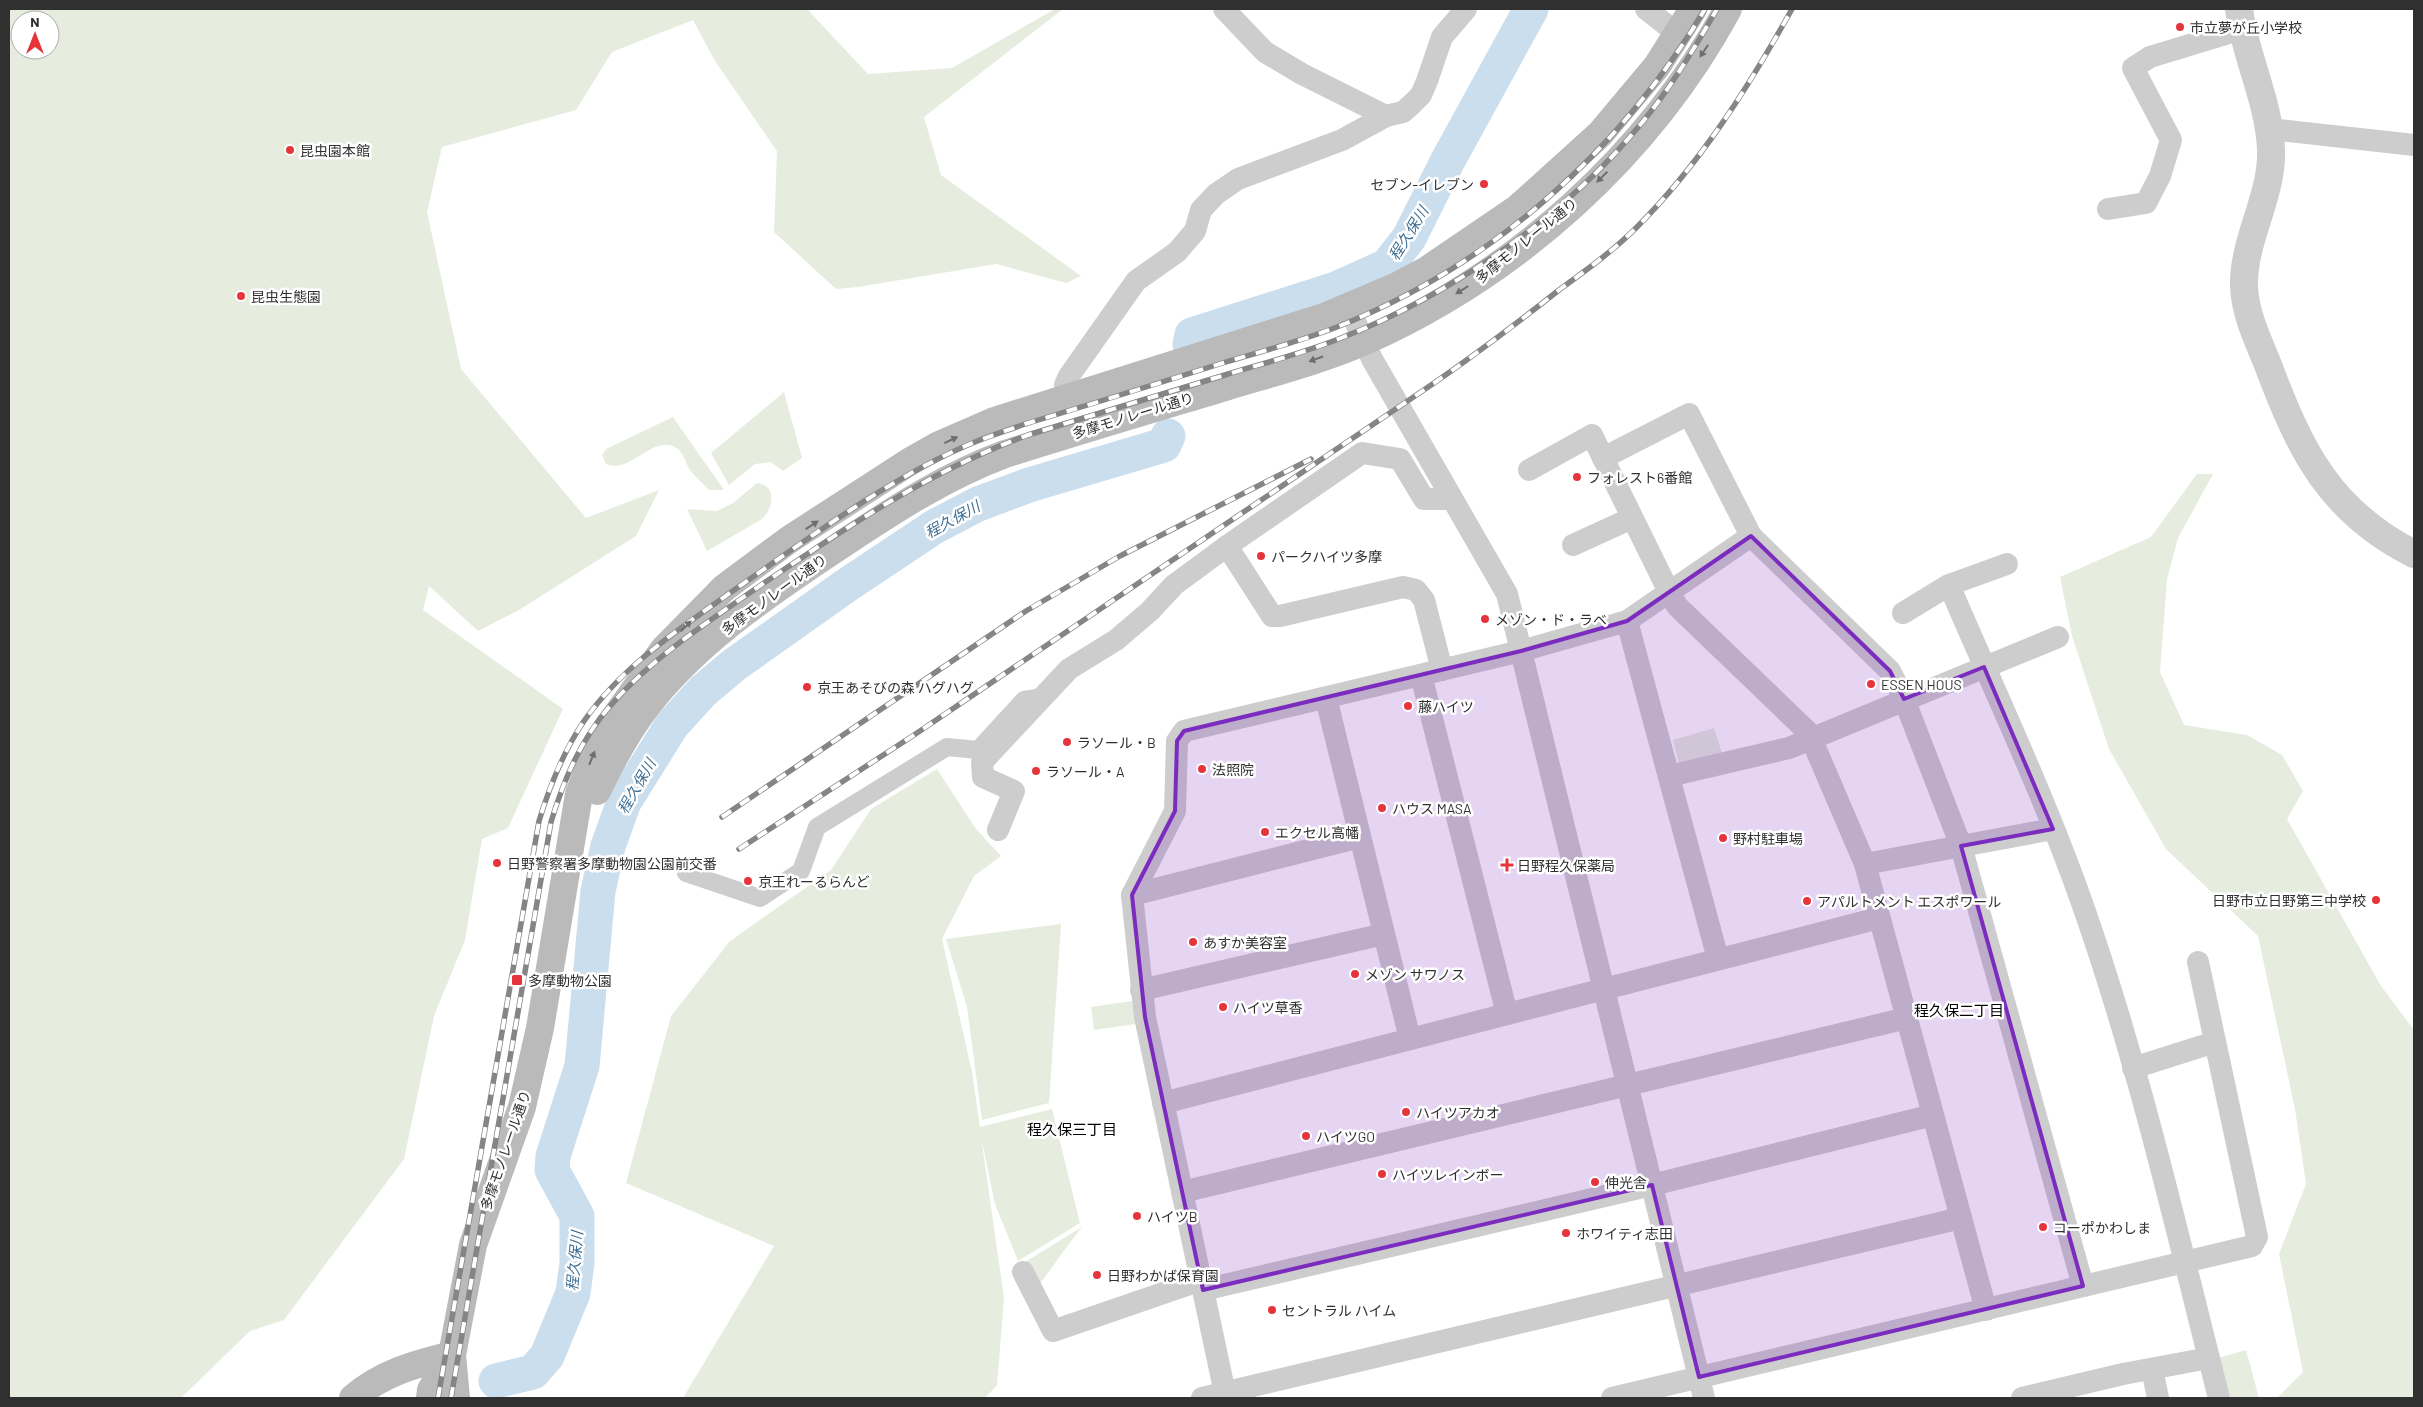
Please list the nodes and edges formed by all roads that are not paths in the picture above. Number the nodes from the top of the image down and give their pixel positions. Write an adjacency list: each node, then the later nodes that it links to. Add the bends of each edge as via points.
1 (1224, 9): 8 (street, via 1265,52)
2 (1466, 9): 8 (street, via 1442,37 1421,95 1403,112)
3 (1646, 9): 7 (street)
4 (1693, 9): 7 (main road, 多摩モノレール通り)
5 (1728, 9): 13 (main road, 多摩モノレール通り, one-way to 13, via 1708,46 1655,119 1594,185 1538,234 1474,282)
6 (2240, 19): 9 (street); 11 (street, via 2150,57 2133,68 2172,140 2160,176 2146,203)
7 (1678, 34): 12 (main road, 多摩モノレール通り, via 1626,105 1600,134 1526,202 1427,270)
8 (1386, 116): 14 (street, via 1342,140 1238,179 1216,194 1201,210 1195,230 1177,252 1136,281 1069,376 1065,385)
9 (2270, 129): 10 (street); 22 (street, via 2268,178 2246,262 2244,287 2248,316 2279,394 2316,471 2356,516 2389,541)
10 (2414, 145)
11 (2108, 209)
12 (1349, 308): 13 (street); 14 (main road, 多摩モノレール通り)
13 (1364, 341): 17 (street); 41 (main road, 多摩モノレール通り, one-way to 41, via 1302,364 990,460 956,475 883,517 745,612 681,668 638,717 614,756)
14 (1069, 397): 41 (main road, 多摩モノレール通り, one-way to 14, via 579,794 608,727 664,649 719,593 790,539 939,445 994,421)
15 (1604, 458): 16 (street, via 1592,435); 18 (street); 19 (street, via 1690,414)
16 (1529, 470)
17 (1452, 500): 21 (street, via 1424,498 1400,460 1362,453); 29 (street, via 1507,594)
18 (1632, 518): 20 (street); 25 (street)
19 (1751, 536): 25 (street); 34 (street, via 1890,670)
20 (1573, 545)
21 (1227, 546): 31 (street, via 1272,616 1403,587 1416,590 1424,600); 32 (street, via 1174,585 1116,640 1069,669)
22 (2414, 554)
23 (2008, 564): 24 (street)
24 (1948, 585): 26 (street); 30 (street)
25 (1670, 594): 27 (street); 35 (street, via 1677,606)
26 (1903, 613)
27 (1627, 621): 29 (street); 36 (street)
28 (2058, 637): 30 (street)
29 (1522, 651): 31 (street); 49 (street)
30 (1984, 667): 34 (street); 37 (street)
31 (1432, 672): 33 (street); 51 (street)
32 (1043, 697): 38 (street, via 982,762 984,777 1014,791); 43 (street, via 1024,700 978,750 947,747 816,827 801,870 760,898)
33 (1326, 698): 39 (street); 44 (street, via 1184,731 1177,741 1175,811)
34 (1904, 699): 35 (street); 40 (street)
35 (1811, 738): 36 (street, via 1789,748); 42 (street)
36 (1669, 776): 47 (street)
37 (2053, 828): 40 (street); 55 (street, via 2082,903)
38 (998, 830)
39 (1360, 837): 44 (street); 46 (street)
40 (1961, 846): 42 (street); 66 (street)
41 (568, 856): 68 (main road, 多摩モノレール通り, via 540,1028 522,1107 473,1245)
42 (1865, 864): 45 (street)
43 (686, 873)
44 (1132, 895): 50 (street)
45 (1879, 918): 47 (street); 52 (street)
46 (1384, 934): 50 (street); 53 (street)
47 (1718, 959): 49 (street)
48 (2198, 962): 54 (street)
49 (1604, 989): 51 (street); 56 (street)
50 (1141, 990): 57 (street)
51 (1507, 1014): 53 (street)
52 (1907, 1018): 56 (street); 58 (street)
53 (1410, 1039): 57 (street)
54 (2215, 1042): 55 (street); 62 (street, via 2257,1237 2252,1246)
55 (2133, 1068): 62 (street)
56 (1628, 1086): 59 (street); 60 (street)
57 (1163, 1103): 60 (street)
58 (1933, 1115): 59 (street); 61 (street)
59 (1652, 1185): 64 (street); 65 (street)
60 (1182, 1192): 64 (street)
61 (1961, 1218): 65 (street); 67 (street)
62 (2185, 1262): 66 (street); 69 (street)
63 (1023, 1272): 64 (street, via 1053,1331)
64 (1202, 1285): 72 (street)
65 (1677, 1286): 71 (street); 72 (street)
66 (2083, 1286): 67 (street)
67 (1986, 1310): 71 (street)
68 (452, 1355): 73 (main road, via 388,1374); 74 (main road, 多摩モノレール通り, via 431,1390); 75 (main road, 多摩モノレール通り)
69 (2209, 1358): 70 (street); 80 (street)
70 (2152, 1369): 78 (street); 79 (street)
71 (1702, 1388): 77 (street)
72 (1225, 1396): 76 (street)
73 (353, 1398)
74 (430, 1398)
75 (456, 1398)
76 (1202, 1398)
77 (1612, 1398)
78 (2022, 1398)
79 (2158, 1398)
80 (2219, 1398)

